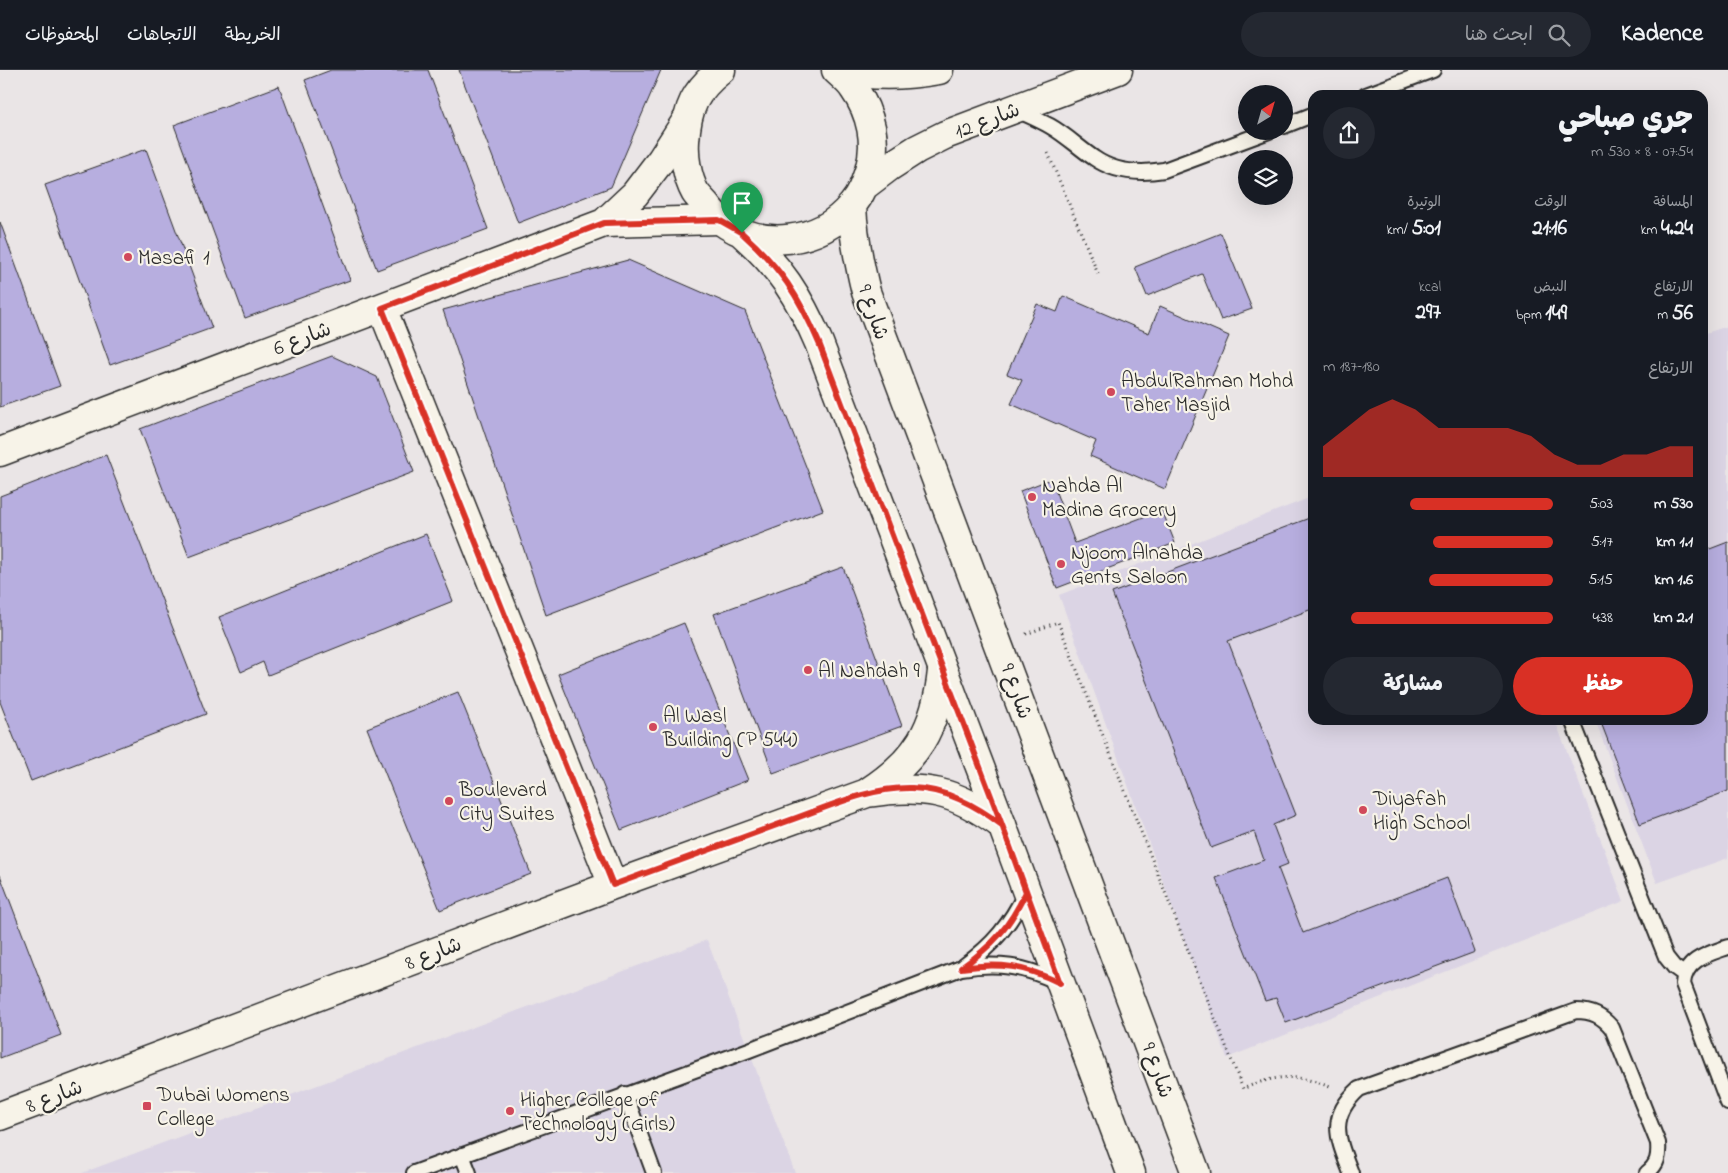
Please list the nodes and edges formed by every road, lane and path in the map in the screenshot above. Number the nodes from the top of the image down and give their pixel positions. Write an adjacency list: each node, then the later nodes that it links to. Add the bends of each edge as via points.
1 (837, 70): 2 (street, via 887,76); 12 (street, via 853,87 866,110 873,135 872,162)
2 (939, 70)
3 (1118, 70): 7 (street, شارع 12)
4 (1433, 70): 6 (lane)
5 (710, 74): 9 (street)
6 (1379, 90)
7 (1024, 113): 11 (lane, via 1050,126 1095,159 1128,171 1164,170); 12 (street, شارع 12, via 945,135 917,149 890,167); 16 (path)
8 (1308, 117): 10 (lane)
9 (686, 121): 13 (street, via 684,157 689,175 695,192); 14 (street, شارع 6, via 635,194)
10 (1293, 122)
11 (1245, 140)
12 (858, 196): 15 (street, شارع 12, via 835,222 814,234 790,240 766,240); 19 (street, شارع 9, via 853,231 866,292)
13 (719, 220): 14 (street, شارع 6); 15 (street)
14 (604, 223): 17 (street, شارع 6)
15 (742, 233): 20 (street, via 780,272 808,318)
16 (1098, 274)
17 (382, 308): 18 (street, شارع 6); 24 (street)
18 (0, 452)
19 (1000, 645): 31 (path, via 1058,622 1243,1089 1278,1077 1297,1077); 39 (street, شارع 9)
20 (942, 671): 22 (street, شارع 8, via 940,696 921,742 906,763); 23 (street)
21 (1574, 725): 28 (lane, via 1666,957)
22 (866, 793): 23 (street, شارع 8, via 912,788 936,791 960,798); 24 (street, شارع 8)
23 (1002, 825): 25 (street)
24 (613, 885): 33 (street, شارع 8)
25 (1026, 892): 27 (lane, via 1016,914 1001,934); 29 (street)
26 (1728, 946): 28 (lane, via 1696,959)
27 (961, 968): 29 (lane, via 981,965 1022,968); 30 (lane)
28 (1685, 975): 32 (lane, via 1684,988)
29 (1060, 983): 38 (street)
30 (625, 1094): 34 (lane); 37 (lane)
31 (1352, 1096): 40 (lane, via 1338,1122 1338,1137); 41 (lane, via 1359,1089 1576,1011 1587,1011 1601,1017 1612,1028 1658,1143 1659,1155)
32 (1728, 1103)
33 (0, 1116)
34 (462, 1155): 35 (lane); 36 (lane)
35 (414, 1173)
36 (469, 1173)
37 (654, 1173)
38 (1131, 1173)
39 (1196, 1173)
40 (1351, 1173)
41 (1647, 1173)

